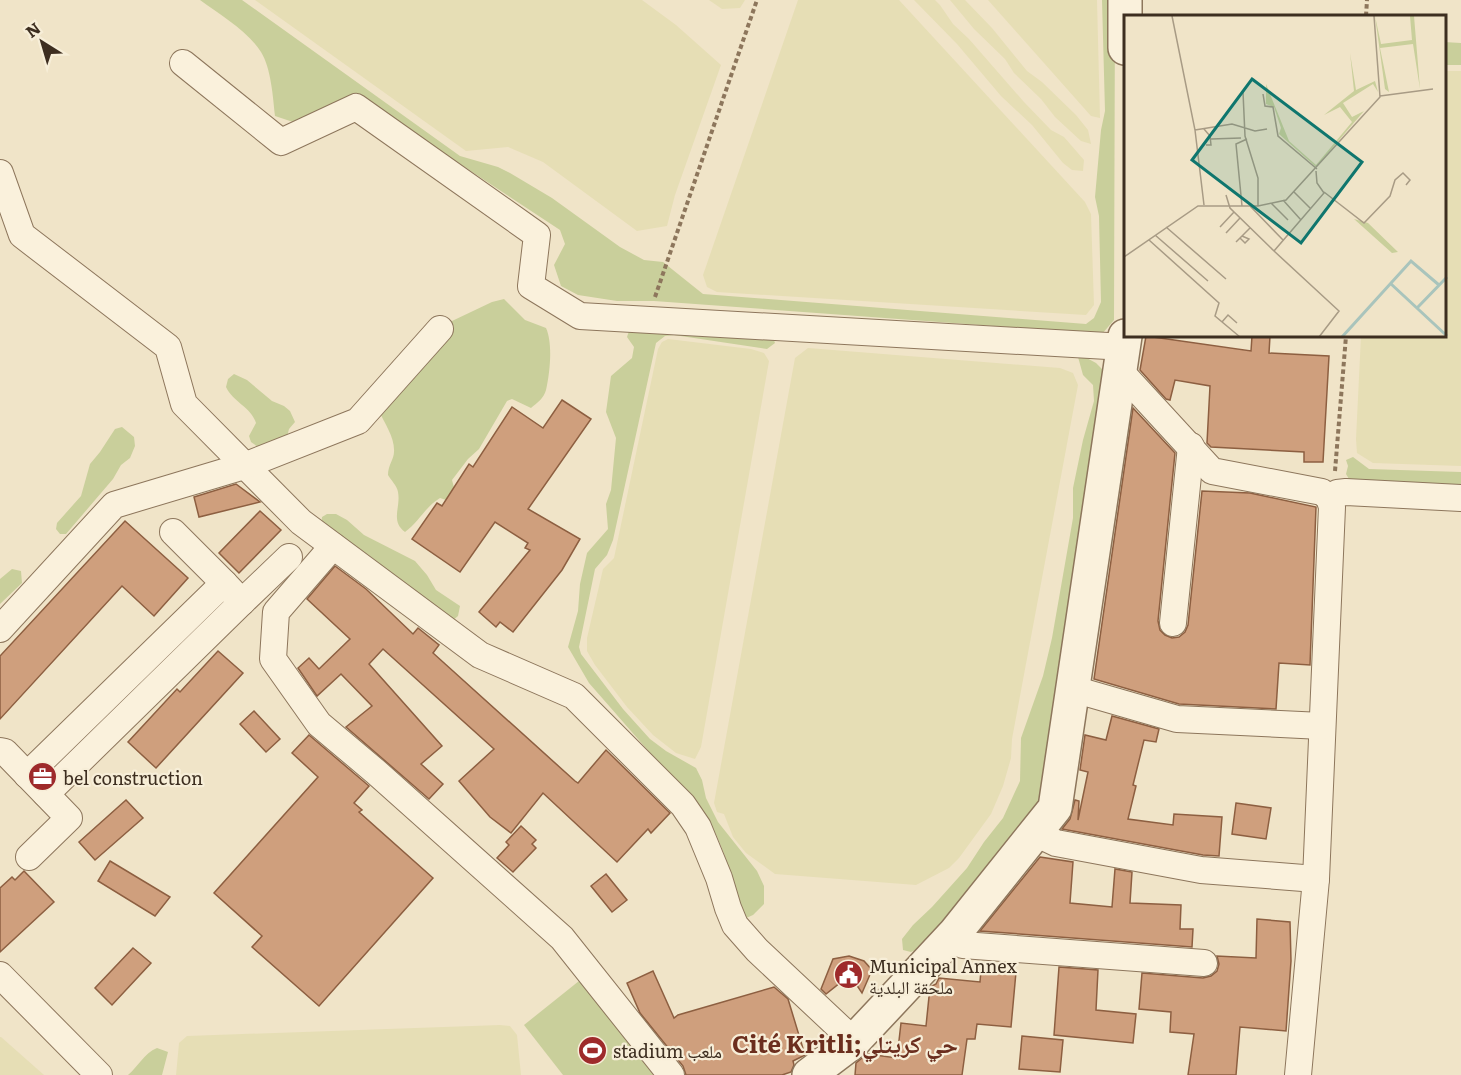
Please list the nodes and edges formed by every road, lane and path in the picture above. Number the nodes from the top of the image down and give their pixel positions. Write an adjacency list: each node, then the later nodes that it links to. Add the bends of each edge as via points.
1 (757, 0): 6 (path)
2 (1367, 0): 3 (path)
3 (1366, 15)
4 (183, 63): 6 (street, via 281,142 356,107 537,235 531,286 580,316)
5 (0, 173): 11 (street, via 22,235 168,347 184,404)
6 (647, 320): 9 (street)
7 (440, 329): 11 (street, via 358,421)
8 (1346, 338): 12 (path, via 1335,472)
9 (1124, 352): 10 (street); 21 (street)
10 (1197, 461): 12 (street, via 1314,489); 19 (street)
11 (244, 466): 15 (street, via 301,522); 20 (street, via 114,505)
12 (1329, 498): 13 (street, via 1346,492); 22 (street, via 1332,507)
13 (1461, 498)
14 (173, 532): 17 (street)
15 (333, 546): 32 (street, via 480,655 574,696 683,805 699,827 735,925 746,940); 34 (street, via 276,612 273,659 320,724 562,938)
16 (289, 556): 18 (street)
17 (224, 583): 18 (street); 24 (street)
18 (242, 602): 25 (street)
19 (1173, 623)
20 (0, 629)
21 (1073, 689): 22 (street, via 1177,719); 26 (street, via 1056,808)
22 (1322, 726): 28 (street)
23 (0, 751): 24 (street)
24 (27, 775): 25 (street)
25 (46, 794): 27 (street, via 69,818)
26 (1035, 833): 28 (street, via 1056,843 1201,870); 29 (street)
27 (29, 857)
28 (1316, 879): 36 (street)
29 (951, 936): 30 (street, via 963,945); 32 (street)
30 (1204, 963)
31 (0, 975): 33 (street)
32 (854, 1041): 35 (street)
33 (99, 1075)
34 (671, 1075)
35 (809, 1075)
36 (1298, 1075)

